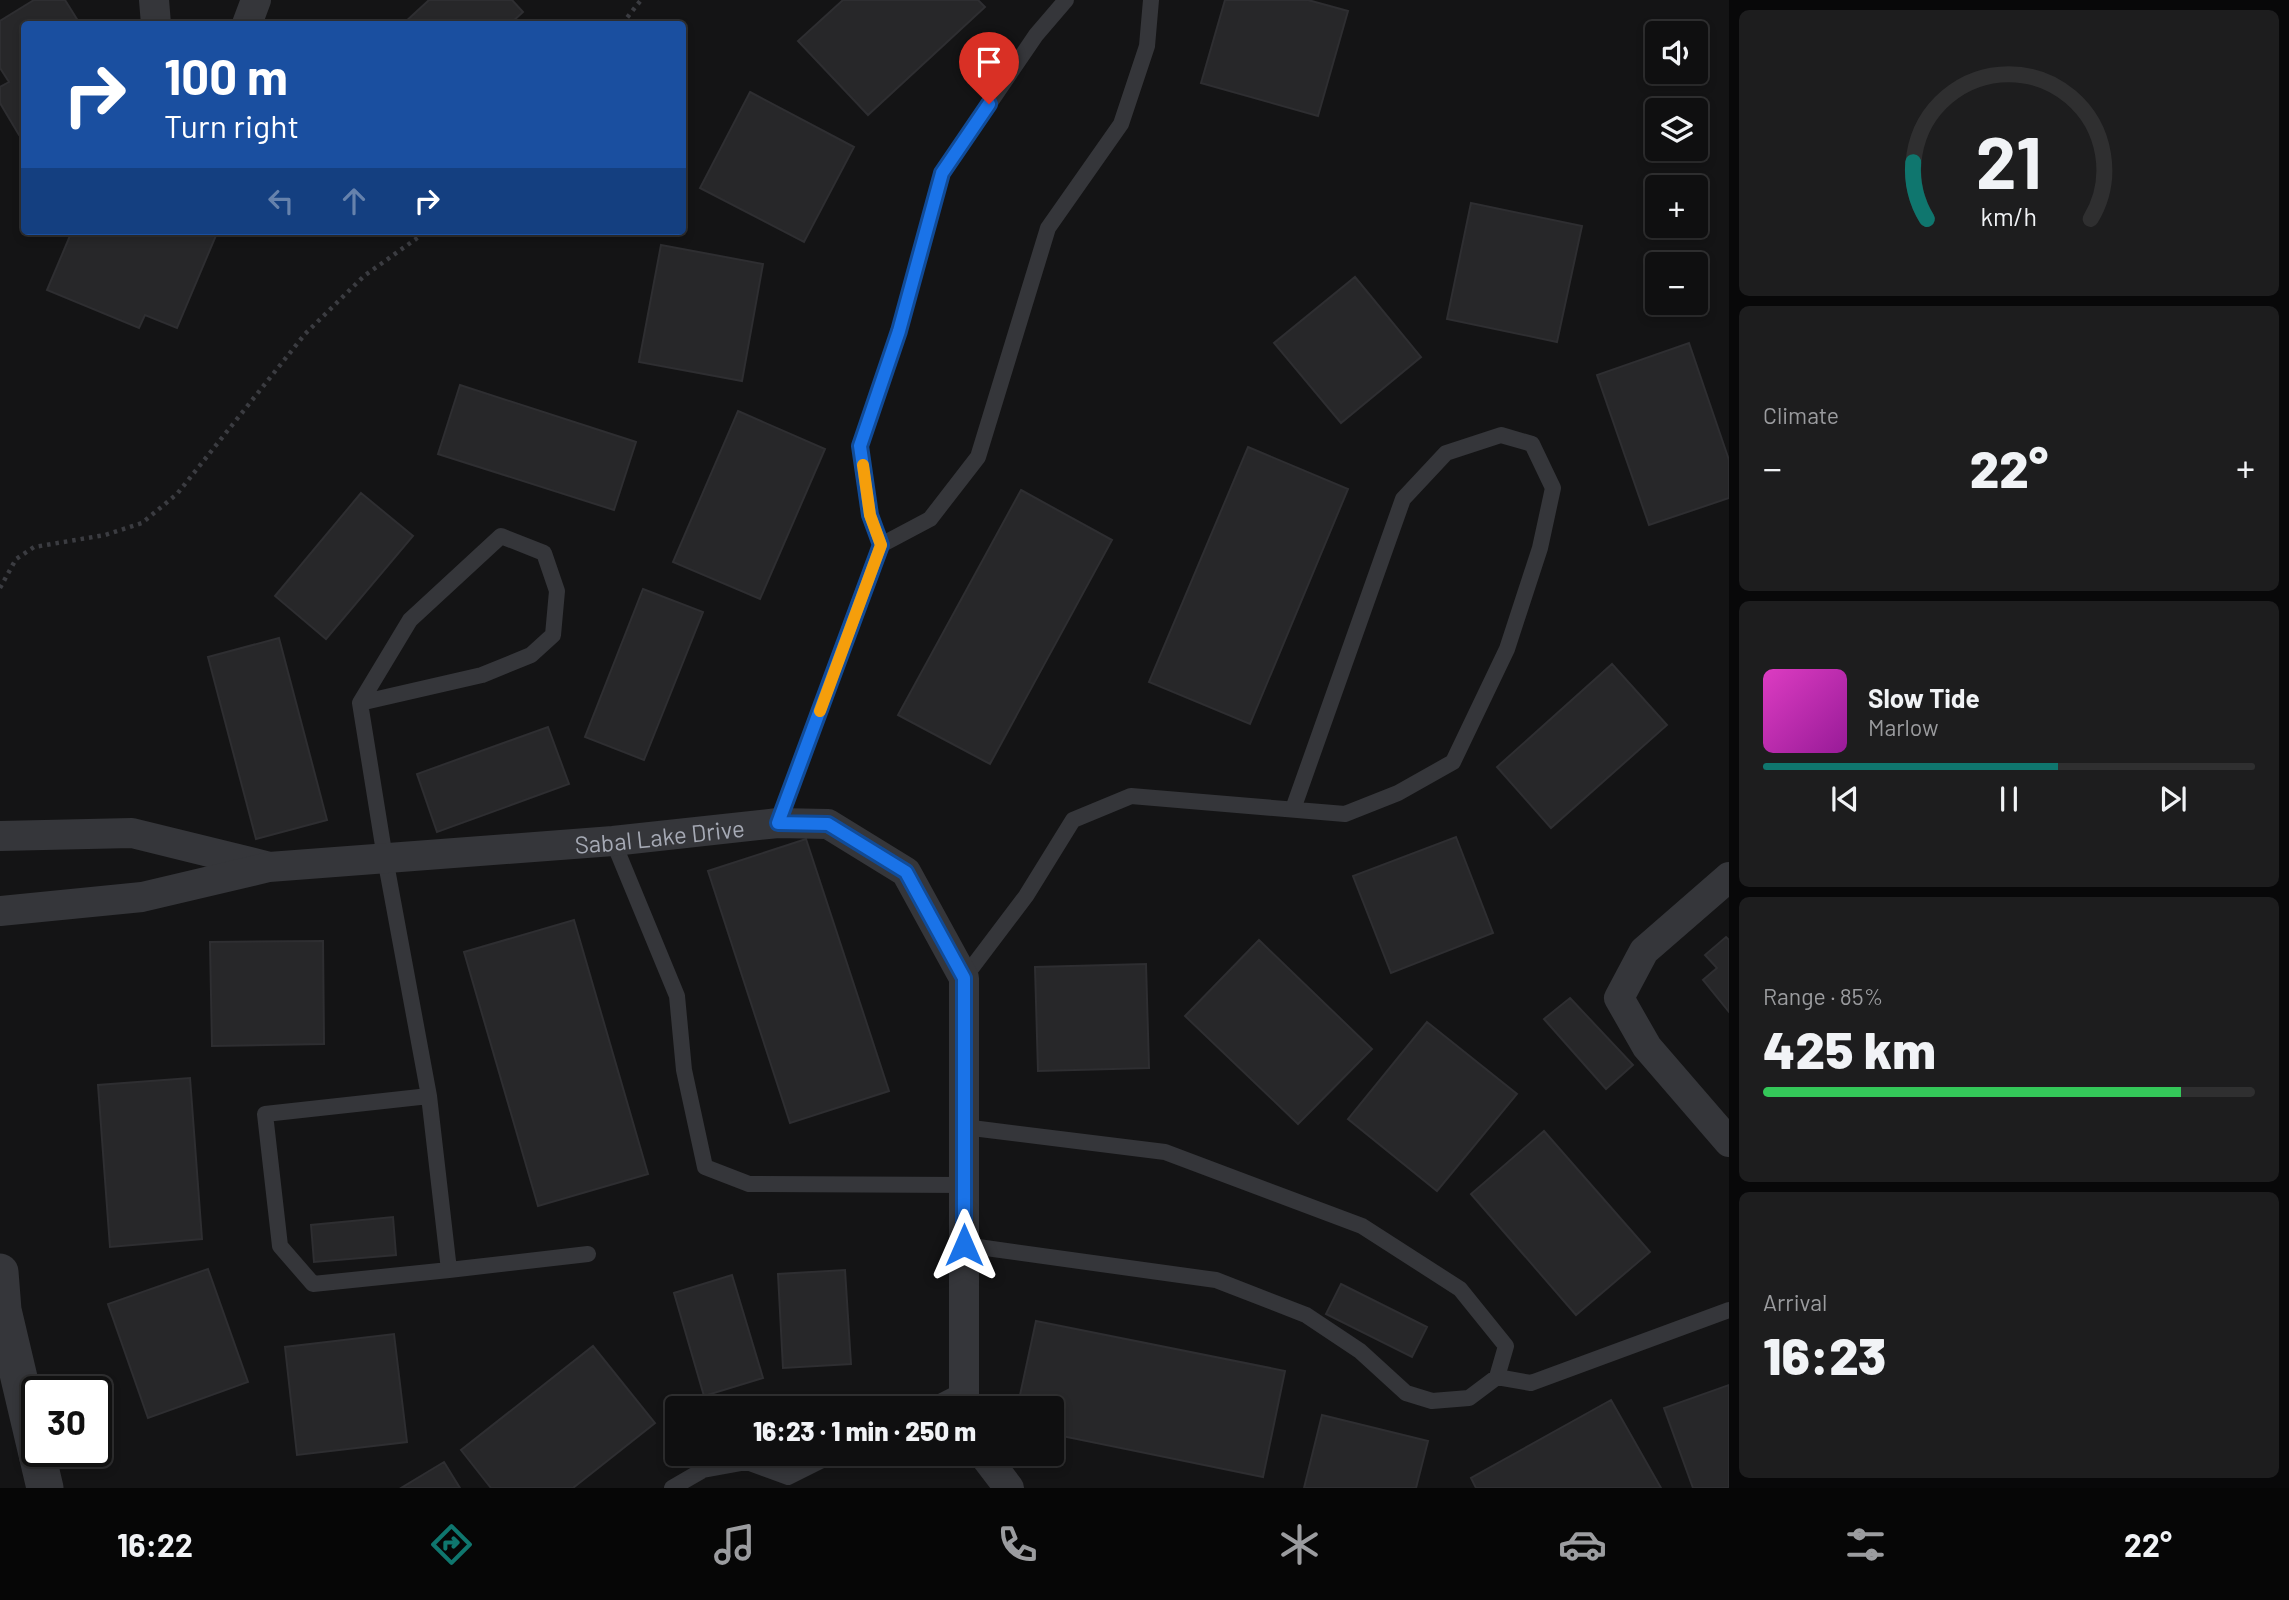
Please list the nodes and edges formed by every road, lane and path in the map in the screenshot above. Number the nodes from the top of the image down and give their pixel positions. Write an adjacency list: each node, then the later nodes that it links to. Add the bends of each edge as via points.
1 (154, 0): 6 (street)
2 (256, 0): 7 (street)
3 (641, 0): 8 (path)
4 (1066, 0): 10 (lane, via 1036,35 942,173 899,331 860,446 870,515)
5 (1151, 0): 10 (lane, via 1147,46 1121,124 1048,228 978,457 930,519)
6 (156, 21)
7 (248, 21)
8 (624, 21)
9 (421, 235): 11 (path, via 364,276 305,334 177,494 142,523 105,535 34,547 16,559)
10 (881, 545): 14 (lane)
11 (0, 588)
12 (360, 703): 12 (lane, via 410,620 501,536 544,553 557,591 553,635 531,655 481,675); 17 (lane)
13 (1293, 809): 13 (lane, via 1346,814 1398,793 1453,762 1507,649 1540,548 1553,488 1532,444 1501,435 1446,453 1403,499); 21 (lane, via 1131,796 1073,820 1026,896)
14 (778, 823): 16 (street, Sabal Lake Drive); 21 (street, Sabal Lake Drive, via 828,824 906,872)
15 (0, 836): 18 (street, Sabal Lake Drive, via 132,832)
16 (614, 841): 17 (street, Sabal Lake Drive); 25 (lane, via 677,996 684,1070 705,1167 749,1184)
17 (385, 858): 18 (street, Sabal Lake Drive); 22 (lane)
18 (269, 867): 20 (street, Sabal Lake Drive, via 142,897)
19 (1729, 877): 24 (street, via 1644,951 1619,998 1647,1047)
20 (0, 911)
21 (964, 978): 23 (street, Sabal Lake Drive)
22 (429, 1096): 28 (lane); 28 (lane, via 265,1114 280,1246 313,1283)
23 (964, 1127): 25 (street, Sabal Lake Drive); 32 (lane, via 1165,1152 1363,1226 1460,1289 1506,1346)
24 (1729, 1142)
25 (964, 1185): 26 (street, Sabal Lake Drive)
26 (964, 1245): 32 (lane, via 1216,1280 1306,1315 1360,1351 1406,1393 1432,1401 1469,1398); 33 (street, Sabal Lake Drive)
27 (588, 1254): 28 (lane)
28 (449, 1270)
29 (0, 1272): 30 (street)
30 (2, 1310): 37 (street)
31 (1729, 1310): 32 (lane, via 1531,1383)
32 (1497, 1377)
33 (964, 1396)
34 (815, 1466): 36 (lane)
35 (992, 1466): 39 (street)
36 (787, 1483): 38 (lane, via 747,1462 703,1470)
37 (45, 1488)
38 (672, 1488)
39 (1009, 1488)

